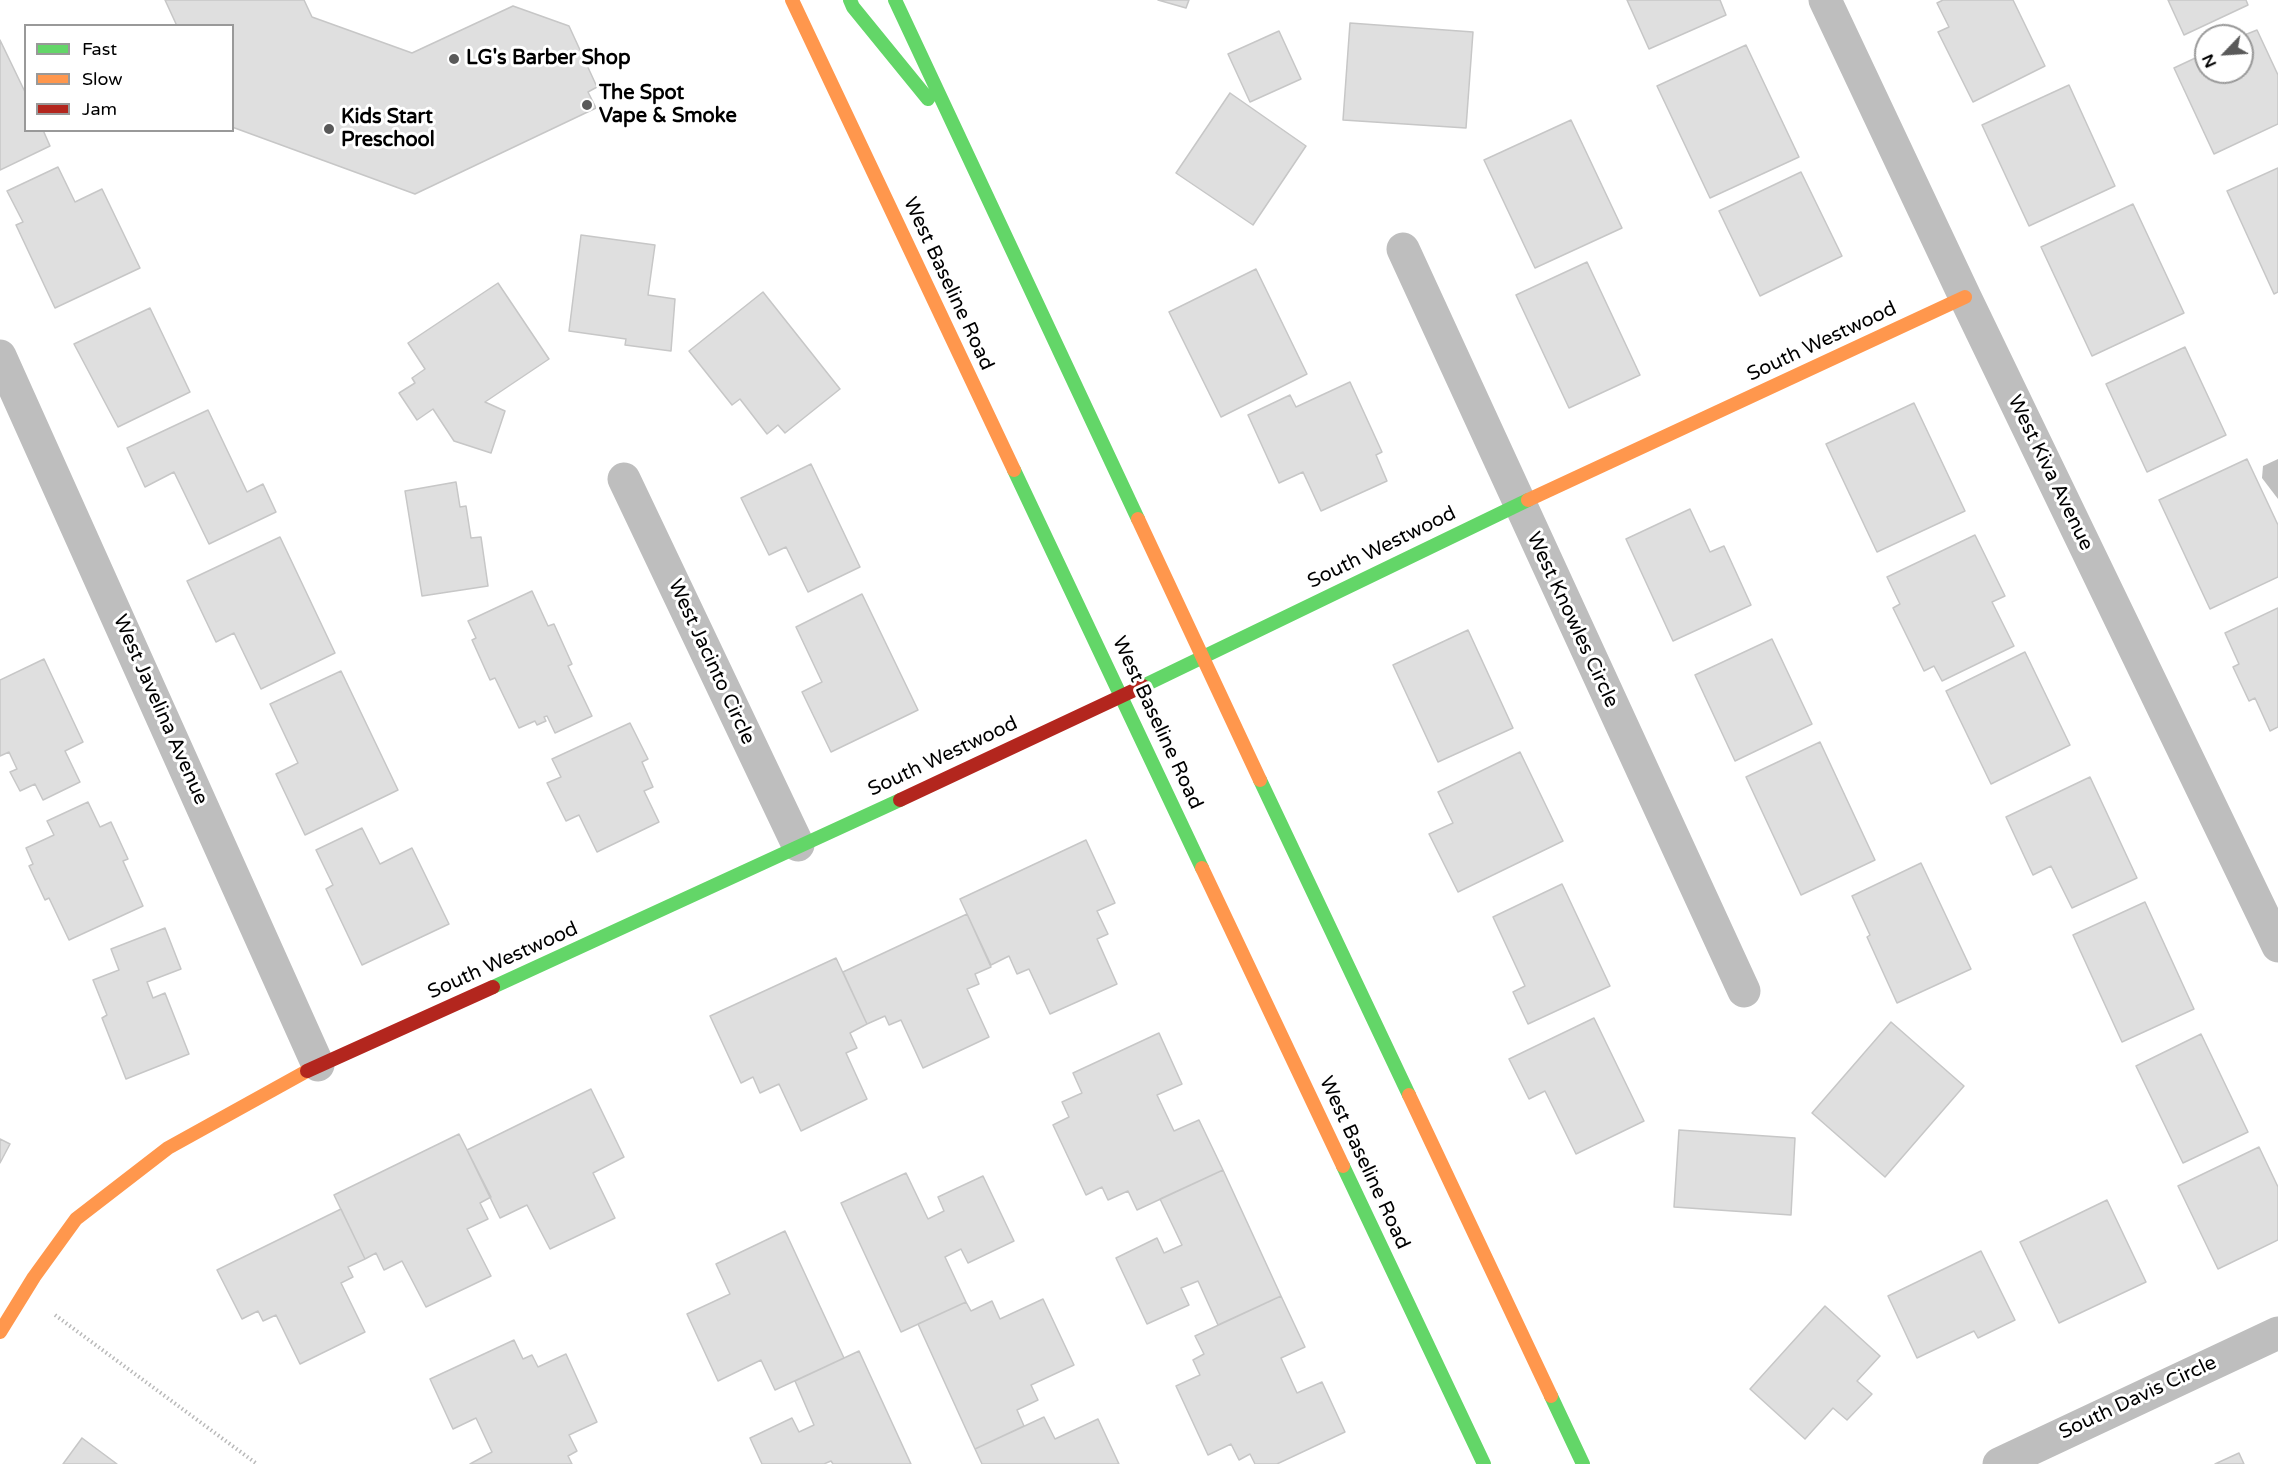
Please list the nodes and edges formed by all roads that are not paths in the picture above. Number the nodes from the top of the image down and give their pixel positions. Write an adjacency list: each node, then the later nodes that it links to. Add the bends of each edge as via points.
1 (792, 0): 12 (main road, West Baseline Road)
2 (850, 0): 5 (main road)
3 (895, 0): 5 (main road)
4 (1825, 0): 7 (street, West Kiva Avenue)
5 (960, 137): 11 (main road)
6 (1403, 249): 10 (street, West Knowles Circle)
7 (1965, 297): 10 (main road, South Westwood); 14 (street, West Kiva Avenue)
8 (0, 356): 16 (street, West Javelina Avenue)
9 (624, 479): 13 (street, West Jacinto Circle)
10 (1519, 504): 11 (main road, South Westwood); 15 (street, West Knowles Circle)
11 (1203, 657): 12 (main road, South Westwood); 20 (main road)
12 (1122, 696): 13 (main road, South Westwood); 19 (main road, West Baseline Road)
13 (798, 845): 16 (main road, South Westwood)
14 (2278, 946)
15 (1744, 991)
16 (318, 1065): 17 (main road, South Westwood, via 168,1148 76,1219)
17 (0, 1332)
18 (2278, 1332): 21 (street, South Davis Circle)
19 (1484, 1464)
20 (1583, 1464)
21 (1999, 1464)

